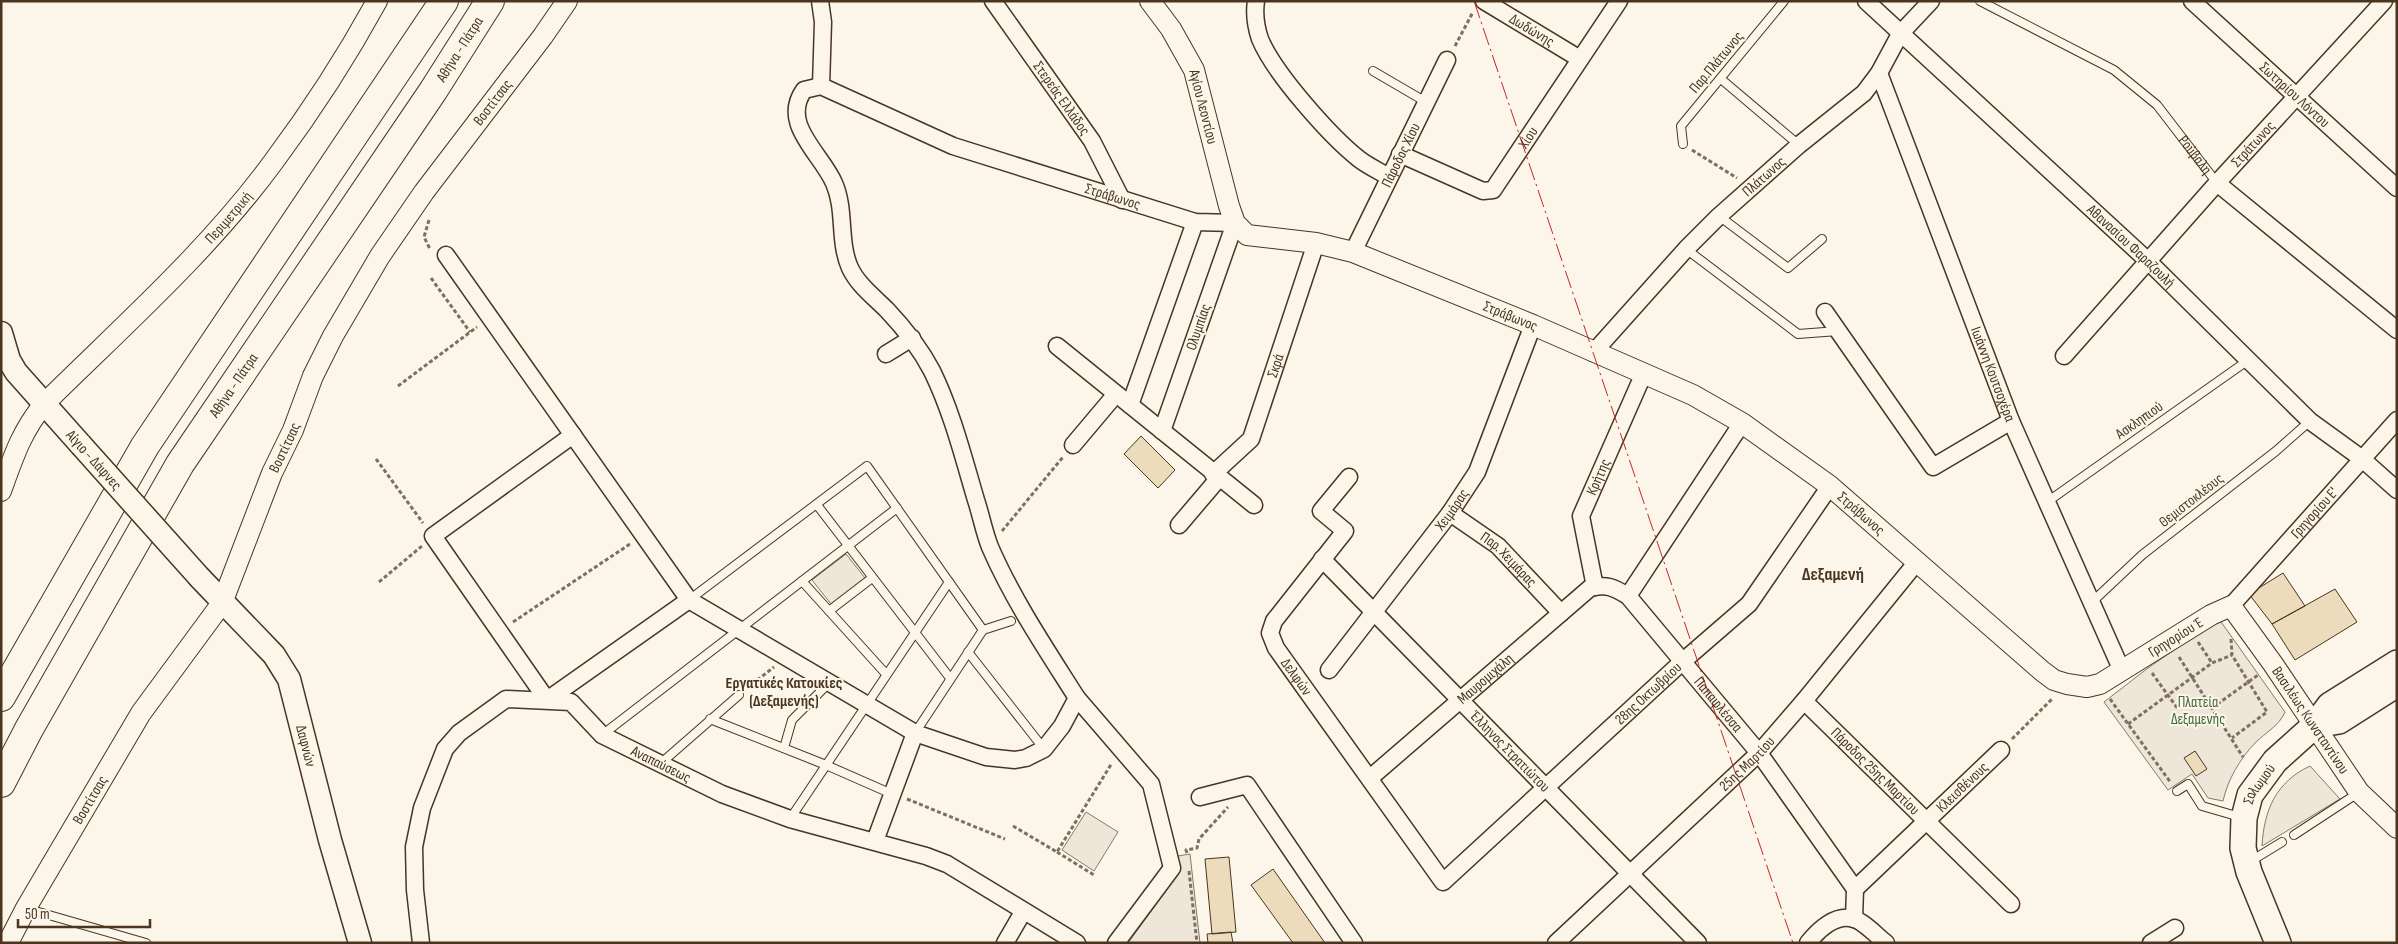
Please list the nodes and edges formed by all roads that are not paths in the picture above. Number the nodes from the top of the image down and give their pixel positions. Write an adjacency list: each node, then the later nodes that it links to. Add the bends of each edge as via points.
1 (377, 1): 55 (street, Περιμετρική, via 353,44 268,169 175,274)
2 (444, 1): 106 (highway, via 145,446)
3 (490, 1): 123 (highway, Αθήνα - Πάτρα, via 428,99 180,464)
4 (567, 1): 86 (street, Βοστίτσας, via 380,256 321,360 260,501)
5 (820, 1): 23 (street, via 824,22)
6 (993, 1): 32 (street, Στερεάς Ελλάδος, via 1092,141)
7 (1150, 1): 35 (street, Αγίου Λεοντίου, via 1171,29 1194,70)
8 (1256, 1): 29 (street, via 1260,38 1289,83 1323,124 1354,154)
9 (1619, 1): 18 (street, Χίου)
10 (1784, 1): 22 (lane, Παρ.Πλάτωνος)
11 (1866, 1): 17 (street, Αθανασίου Φαραζουλή)
12 (1931, 1): 17 (street, Πλάτωνος)
13 (1980, 1): 30 (lane, Ρούβαλη, via 2114,70 2157,104)
14 (2192, 1): 24 (street, Σωτηρίου Λόντου)
15 (2384, 1): 24 (street, Στράτωνος)
16 (1479, 5): 18 (street, Δωδώνης)
17 (1900, 34): 21 (street, Πλάτωνος); 41 (street, Αθανασίου Φαραζουλή)
18 (1580, 59): 28 (street, Χίου, via 1493,190 1482,192)
19 (1447, 60): 25 (street, Πάροδος Χίου)
20 (1373, 71): 25 (lane)
21 (1879, 73): 27 (street, Πλάτωνος, via 1864,93); 57 (street, Ιωάννη Κουτσοχέρα)
22 (1720, 79): 26 (lane, Παρ.Πλάτωνος, via 1681,126); 27 (lane)
23 (821, 86): 32 (street, Στράβωνος, via 953,146); 47 (street, via 804,90 796,102 796,110 798,123 834,183 841,208 844,251 854,275)
24 (2297, 97): 30 (street, Στράτωνος); 31 (street, Σωτηρίου Λόντου)
25 (1426, 102): 28 (street, Πάροδος Χίου)
26 (1683, 144)
27 (1799, 145): 33 (street, Πλάτωνος)
28 (1400, 154): 29 (street, Πάροδος Χίου)
29 (1389, 177): 39 (street, Πάροδος Χίου)
30 (2217, 183): 41 (street, Στράτωνος); 44 (street, Ρούβαλη)
31 (2397, 188)
32 (1122, 200): 34 (street, Στράβωνος)
33 (1718, 216): 36 (lane, via 1788,268); 38 (street, Πλάτωνος)
34 (1195, 222): 35 (street, Στράβωνος); 56 (street)
35 (1235, 223): 37 (street, Στράβωνος, via 1240,230 1254,237); 61 (street, Ολυμπίας)
36 (1822, 239)
37 (1316, 243): 39 (street, Στράβωνος); 65 (street, Σκρά, via 1251,439)
38 (1686, 249): 45 (lane, via 1798,334); 49 (street, Πλάτωνος)
39 (1353, 252): 43 (street, Στράβωνος)
40 (439, 254): 62 (street, via 490,318)
41 (2148, 261): 51 (street, Στράτωνος); 52 (street, Αθανασίου Φαραζουλή)
42 (1825, 312): 45 (street)
43 (1533, 325): 49 (street, Στράβωνος); 74 (street, Χειμάρας, via 1478,472)
44 (2397, 330)
45 (1838, 331): 57 (street, via 1934,467)
46 (1, 333): 55 (main road, Αίγιο - Δάφνες, via 16,372)
47 (912, 338): 50 (street); 107 (street, via 932,371 951,416 990,546 1035,632)
48 (1057, 346): 54 (street)
49 (1594, 353): 53 (street, Στράβωνος)
50 (886, 354)
51 (2064, 356)
52 (2247, 361): 59 (street, Αθανασίου Φαραζουλή); 70 (lane, Ασκληπιού)
53 (1644, 373): 60 (street, Στράβωνος, via 1693,395); 83 (street, Κρήτης, via 1581,516)
54 (1116, 394): 56 (street); 63 (street)
55 (44, 404): 69 (street, Περιμετρική, via 28,424); 79 (main road, Αίγιο - Δάφνες, bridge)
56 (1130, 405): 61 (street)
57 (2011, 420): 70 (street, Ιωάννη Κουτσοχέρα)
58 (2397, 420): 64 (street, Γρηγορίου Ε')
59 (2310, 421): 64 (street, Αθανασίου Φαραζουλή); 87 (lane, Θεμιστοκλέους, via 2142,555)
60 (1742, 423): 67 (street, Στράβωνος); 84 (street)
61 (1162, 431): 65 (street)
62 (573, 435): 85 (street); 108 (street, via 433,536)
63 (1073, 445)
64 (2361, 458): 68 (street, Αθανασίου Φαραζουλή); 88 (street, Γρηγορίου Ε')
65 (1216, 476): 72 (street); 75 (street, Σκρά)
66 (1349, 477): 77 (street, Δελφών, via 1321,511 1344,531)
67 (1830, 486): 78 (street, Στράβωνος); 97 (street, 28ης Οκτωβρίου, via 1749,604)
68 (2397, 490)
69 (1, 492)
70 (2047, 502): 87 (street, Ιωάννη Κουτσοχέρα)
71 (817, 505): 73 (lane, via 867,466); 76 (lane); 85 (lane)
72 (1254, 505)
73 (897, 508): 76 (lane); 82 (lane)
74 (1450, 512): 90 (street, Χειμάρας); 91 (street, Παρ. Χειμάρας, via 1498,546)
75 (1179, 525)
76 (848, 546): 80 (lane); 81 (lane)
77 (1322, 559): 90 (street, Έλληνος Στρατιώτου); 122 (street, Δελφών, via 1274,621 1270,633 1276,648)
78 (1916, 563): 100 (street, Στράβωνος, via 2054,680 2087,687 2100,684); 110 (street, 25ης Μαρτίου)
79 (200, 578): 86 (main road, Δαφνών)
80 (872, 578): 89 (lane); 95 (lane)
81 (802, 581): 89 (lane); 93 (lane)
82 (949, 582): 94 (lane); 95 (lane)
83 (1599, 586): 84 (street, Παπαφλέσσα, via 1612,586); 91 (street, Μαυρομιχάλη, via 1590,588)
84 (1628, 596): 97 (street, Παπαφλέσσα)
85 (689, 600): 93 (street); 108 (street)
86 (222, 603): 141 (street, Βοστίτσας, via 141,713); 147 (main road, Δαφνών, via 274,655 289,679)
87 (2091, 603): 100 (street, Ιωάννη Κουτσοχέρα)
88 (2231, 606): 100 (street, Γρηγορίου Έ); 113 (street, Βασιλέως Κωνσταντίνου)
89 (829, 611): 101 (lane)
90 (1374, 612): 99 (street, Χειμάρας); 109 (street, Έλληνος Στρατιώτου)
91 (1561, 613): 109 (street, Μαυρομιχάλη)
92 (1012, 621): 94 (lane)
93 (740, 630): 103 (street); 115 (lane)
94 (983, 630): 96 (lane)
95 (914, 632): 101 (lane); 102 (lane)
96 (968, 652): 102 (lane); 117 (lane)
97 (1682, 662): 119 (street, Παπαφλέσσα); 124 (street, 28ης Οκτωβρίου)
98 (2397, 663): 113 (main road, Σολωμού, via 2330,705)
99 (1329, 670)
100 (2122, 670)
101 (886, 674): 111 (lane)
102 (950, 678): 114 (lane)
103 (830, 683): 111 (street); 116 (lane, via 792,720)
104 (2397, 684): 113 (main road, via 2339,721)
105 (739, 694): 112 (lane)
106 (1, 697)
107 (1077, 698): 117 (street, via 1062,726); 151 (street, via 1151,784 1172,868)
108 (547, 700): 115 (street, Αναπαύσεως, via 571,702); 148 (street, Αναπαύσεως, via 506,700 459,733 445,749 422,808 414,847)
109 (1460, 700): 122 (street, Μαυρομιχάλη); 124 (street, Έλληνος Στρατιώτου)
110 (1804, 701): 119 (street, 25ης Μαρτίου); 131 (street, Πάροδος 25ης Μαρτίου)
111 (866, 704): 114 (street); 121 (lane)
112 (710, 719): 116 (lane); 120 (lane)
113 (2315, 725): 126 (street, Βασιλέως Κωνσταντίνου); 129 (main road, Σολωμού, via 2263,774 2250,795)
114 (915, 733): 117 (street, via 986,757 1015,760); 127 (street)
115 (602, 735): 120 (street, Αναπαύσεως)
116 (784, 748): 121 (lane)
117 (1044, 749)
118 (2001, 750): 131 (street, Κλεισθένους)
119 (1759, 753): 137 (street, 25ης Μαρτίου); 139 (street, Παπαφλέσσα)
120 (660, 764): 130 (street, Αναπαύσεως, via 722,794)
121 (826, 765): 127 (lane); 130 (lane)
122 (1370, 778): 138 (street, Δελφών)
123 (1, 784)
124 (1546, 787): 137 (street, Έλληνος Στρατιώτου); 138 (street, 28ης Οκτωβρίου)
125 (2175, 789): 129 (lane, via 2188,784 2202,806)
126 (2359, 792): 132 (street, Βασιλέως Κωνσταντίνου); 133 (lane)
127 (892, 794): 134 (street)
128 (1200, 797): 152 (street, via 1247,785)
129 (2244, 818): 136 (main road, Σολωμού)
130 (790, 819): 134 (street, Αναπαύσεως)
131 (1926, 822): 139 (street, Κλεισθένους); 140 (street, Πάροδος 25ης Μαρτίου)
132 (2397, 828)
133 (2294, 835)
134 (875, 842): 142 (street, Αναπαύσεως, via 947,864)
135 (2282, 842): 136 (lane)
136 (2247, 864): 158 (main road, Σολωμού)
137 (1630, 875): 153 (street, 25ης Μαρτίου); 154 (street, Έλληνος Στρατιώτου)
138 (1444, 882)
139 (1855, 890): 143 (street)
140 (2011, 904)
141 (26, 908): 145 (street, Βοστίτσας); 146 (lane)
142 (1023, 912): 149 (street); 150 (street, Αναπαύσεως)
143 (1854, 919): 155 (street, via 1838,919 1827,924); 156 (street)
144 (2175, 928): 157 (street)
145 (8, 943)
146 (146, 943)
147 (360, 943)
148 (421, 943)
149 (1005, 943)
150 (1077, 943)
151 (1116, 943)
152 (1354, 943)
153 (1556, 943)
154 (1698, 943)
155 (1808, 943)
156 (1886, 943)
157 (2151, 943)
158 (2278, 943)

